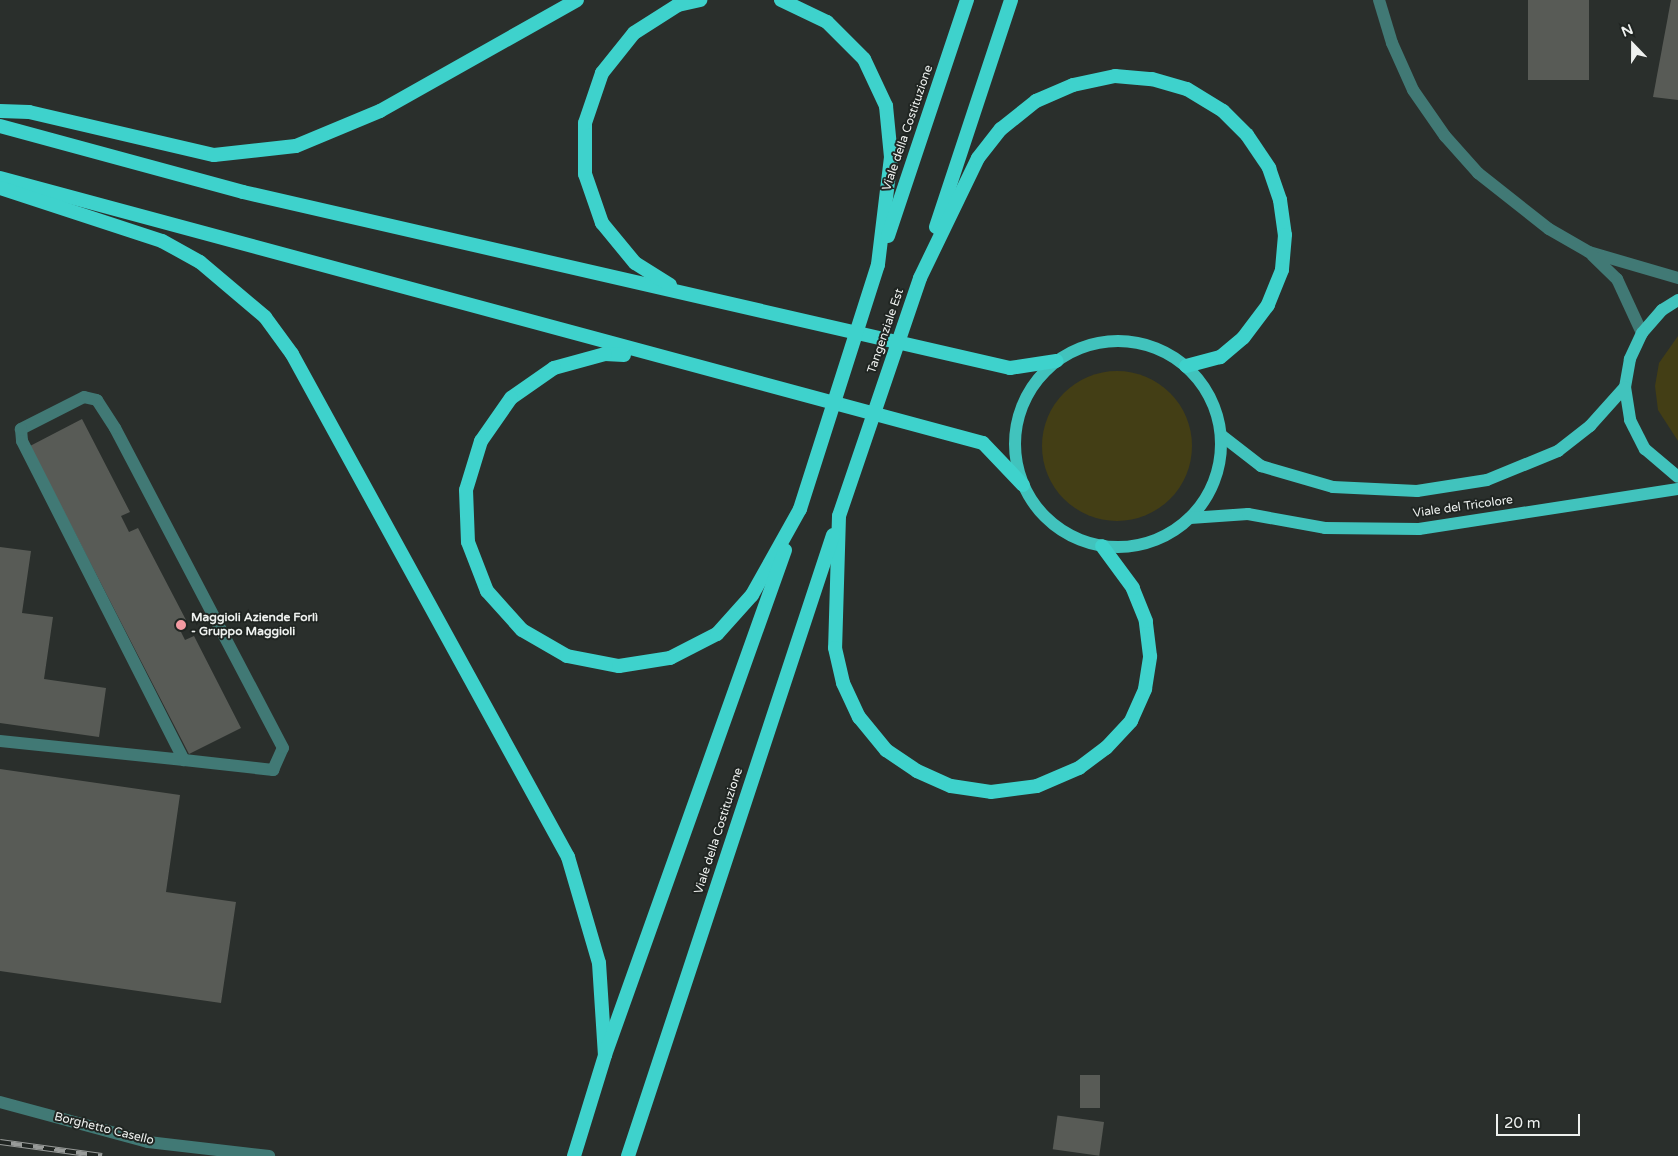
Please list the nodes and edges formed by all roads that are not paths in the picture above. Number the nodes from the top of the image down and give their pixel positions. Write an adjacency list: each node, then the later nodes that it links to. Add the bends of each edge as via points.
1 (577, 0): 7 (highway, via 380,111 296,146 214,155 29,112)
2 (700, 0): 15 (highway, via 678,5 634,33 602,73 585,122 585,174 602,223 635,263)
3 (781, 0): 12 (highway, via 827,22 864,59 886,106 891,157)
4 (967, 0): 12 (highway, Viale della Costituzione)
5 (1011, 0): 13 (highway, Tangenziale Est)
6 (1379, 0): 11 (street, via 1392,43 1413,90 1445,136 1512,203)
7 (0, 110)
8 (0, 126): 15 (highway, via 243,192)
9 (0, 178): 18 (highway)
10 (0, 188): 32 (highway, via 162,241 200,262 247,300 292,354 568,857 599,964)
11 (1589, 252): 14 (street); 17 (street, via 1617,280)
12 (878, 265): 26 (highway, bridge)
13 (920, 278): 20 (highway, via 978,158 1001,129 1036,101 1073,85 1115,76 1152,79 1187,89 1223,111 1247,135 1269,168 1280,200 1285,235 1282,270 1263,312 1243,338 1220,357); 27 (highway, Tangenziale Est, bridge)
14 (1678, 278)
15 (679, 290): 19 (highway, via 1010,368)
16 (1678, 300): 17 (main road, via 1662,310)
17 (1642, 333): 21 (main road, via 1630,359)
18 (657, 356): 24 (highway, via 983,443); 26 (highway, via 604,354 554,368 511,398 481,440 466,490 468,542 488,591 522,630 567,656 618,666 670,658 717,634 752,596)
19 (1056, 361): 20 (main road, via 1087,346 1122,341 1156,348); 24 (main road, via 1032,386 1018,418 1014,452)
20 (1186, 366): 22 (main road, via 1204,386 1216,409)
21 (1625, 387): 22 (main road, Viale del Tricolore, via 1590,426 1558,451 1487,480 1417,491 1333,487 1261,466); 23 (main road, via 1630,420 1645,449)
22 (1221, 434): 28 (main road, via 1220,465 1209,494)
23 (1678, 477)
24 (1023, 485): 29 (main road, via 1041,514 1069,535)
25 (1678, 489): 28 (main road, Viale del Tricolore, via 1419,528 1326,528 1248,514)
26 (800, 509): 32 (highway)
27 (839, 516): 29 (highway, via 835,648 843,683 858,717 886,750 917,771 950,786 991,792 1037,786 1079,768 1106,748 1131,721 1145,689 1150,656 1146,621 1133,588); 36 (highway, Viale della Costituzione)
28 (1190, 518): 29 (main road, via 1164,537 1141,544)
29 (1102, 546)
30 (0, 741): 31 (street)
31 (184, 760): 31 (street, via 273,770 283,748 115,428 97,400 84,397 22,429 22,441)
32 (605, 1055): 35 (highway)
33 (0, 1102): 34 (street, Borghetto Casello, via 148,1142)
34 (269, 1156)
35 (574, 1156)
36 (628, 1156)

